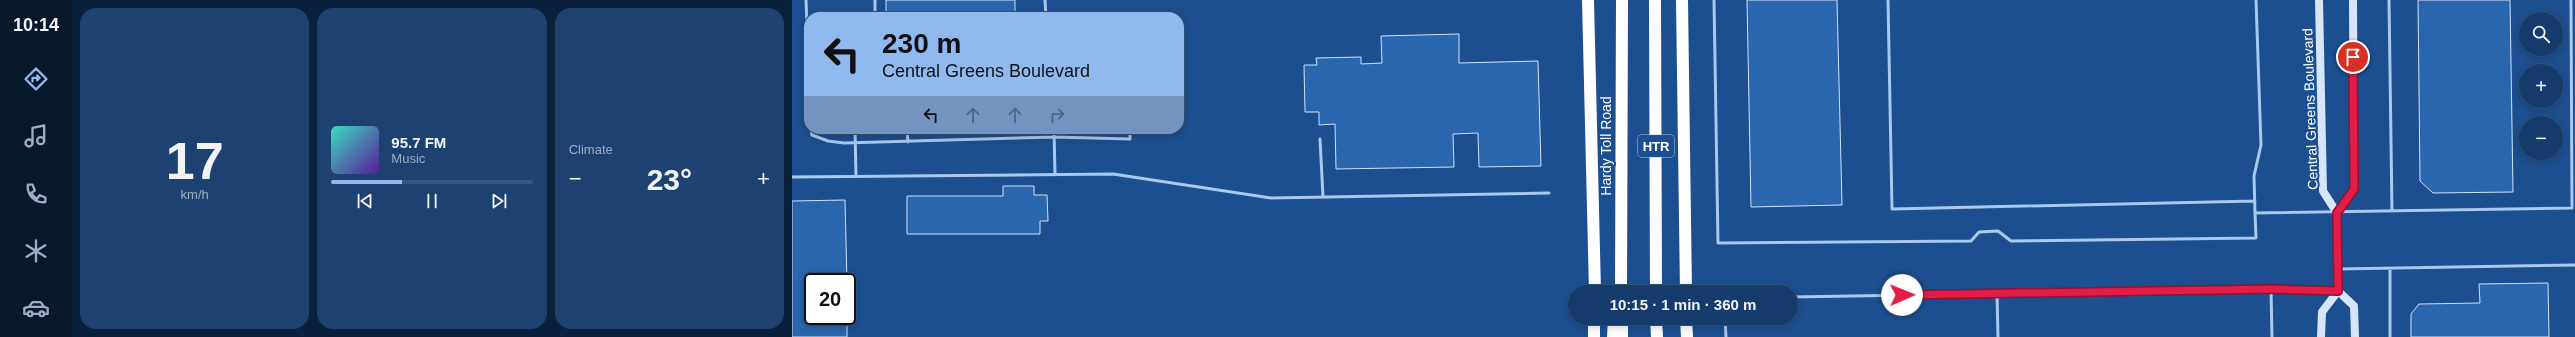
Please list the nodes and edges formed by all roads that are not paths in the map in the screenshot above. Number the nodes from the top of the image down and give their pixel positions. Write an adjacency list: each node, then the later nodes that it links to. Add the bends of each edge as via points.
1 (806, 0): 15 (lane)
2 (875, 0): 16 (lane)
3 (1045, 0): 17 (lane)
4 (1588, 0): 41 (highway)
5 (1622, 0): 37 (highway, Hardy Toll Road / HTR)
6 (1655, 0): 44 (highway, HTR)
7 (1682, 0): 45 (highway)
8 (1714, 0): 35 (lane, via 1718,243 1971,241 1979,232 1998,231 2011,241 2256,238)
9 (1888, 0): 33 (lane, via 1892,209)
10 (2256, 0): 33 (lane, via 2261,145 2254,176)
11 (2319, 0): 36 (street, Central Greens Boulevard, via 2323,191)
12 (2354, 0): 36 (street, via 2354,189)
13 (2389, 0): 34 (lane)
14 (2571, 0): 27 (lane)
15 (806, 12)
16 (875, 12)
17 (1046, 12)
18 (812, 134): 26 (lane, via 828,141)
19 (855, 134): 26 (lane)
20 (907, 134): 25 (lane)
21 (1055, 134): 23 (lane)
22 (1130, 134): 23 (lane, via 1130,140)
23 (1055, 137): 25 (lane); 28 (lane)
24 (1320, 139): 32 (lane)
25 (908, 142): 26 (lane)
26 (855, 143): 29 (lane)
27 (2574, 153): 34 (lane, via 2572,208)
28 (1055, 175): 29 (lane); 32 (lane, via 1113,174 1271,198)
29 (856, 176): 30 (lane)
30 (792, 177)
31 (1549, 193): 32 (lane)
32 (1323, 197)
33 (2255, 201): 35 (lane)
34 (2392, 211): 36 (lane)
35 (2255, 213): 36 (lane)
36 (2337, 213): 39 (street)
37 (1620, 224): 42 (highway); 43 (highway, Hardy Toll Road / HTR)
38 (2575, 264): 40 (lane)
39 (2338, 269): 40 (lane); 47 (street)
40 (2390, 269): 66 (lane)
41 (1595, 285)
42 (1616, 285)
43 (1621, 285)
44 (1656, 285)
45 (1686, 285)
46 (2271, 289): 47 (lane); 48 (lane); 63 (lane)
47 (2338, 291): 64 (street, via 2322,312); 65 (street, via 2354,306)
48 (1997, 293): 49 (lane); 62 (lane)
49 (1798, 297)
50 (1594, 325): 57 (highway)
51 (1614, 325): 58 (highway)
52 (1622, 325): 59 (highway)
53 (1656, 325): 56 (highway)
54 (1686, 325): 60 (highway)
55 (1725, 325): 61 (lane)
56 (1657, 336)
57 (1594, 337)
58 (1613, 337)
59 (1622, 337)
60 (1687, 337)
61 (1726, 337)
62 (1998, 337)
63 (2272, 337)
64 (2321, 337)
65 (2355, 337)
66 (2390, 337)

